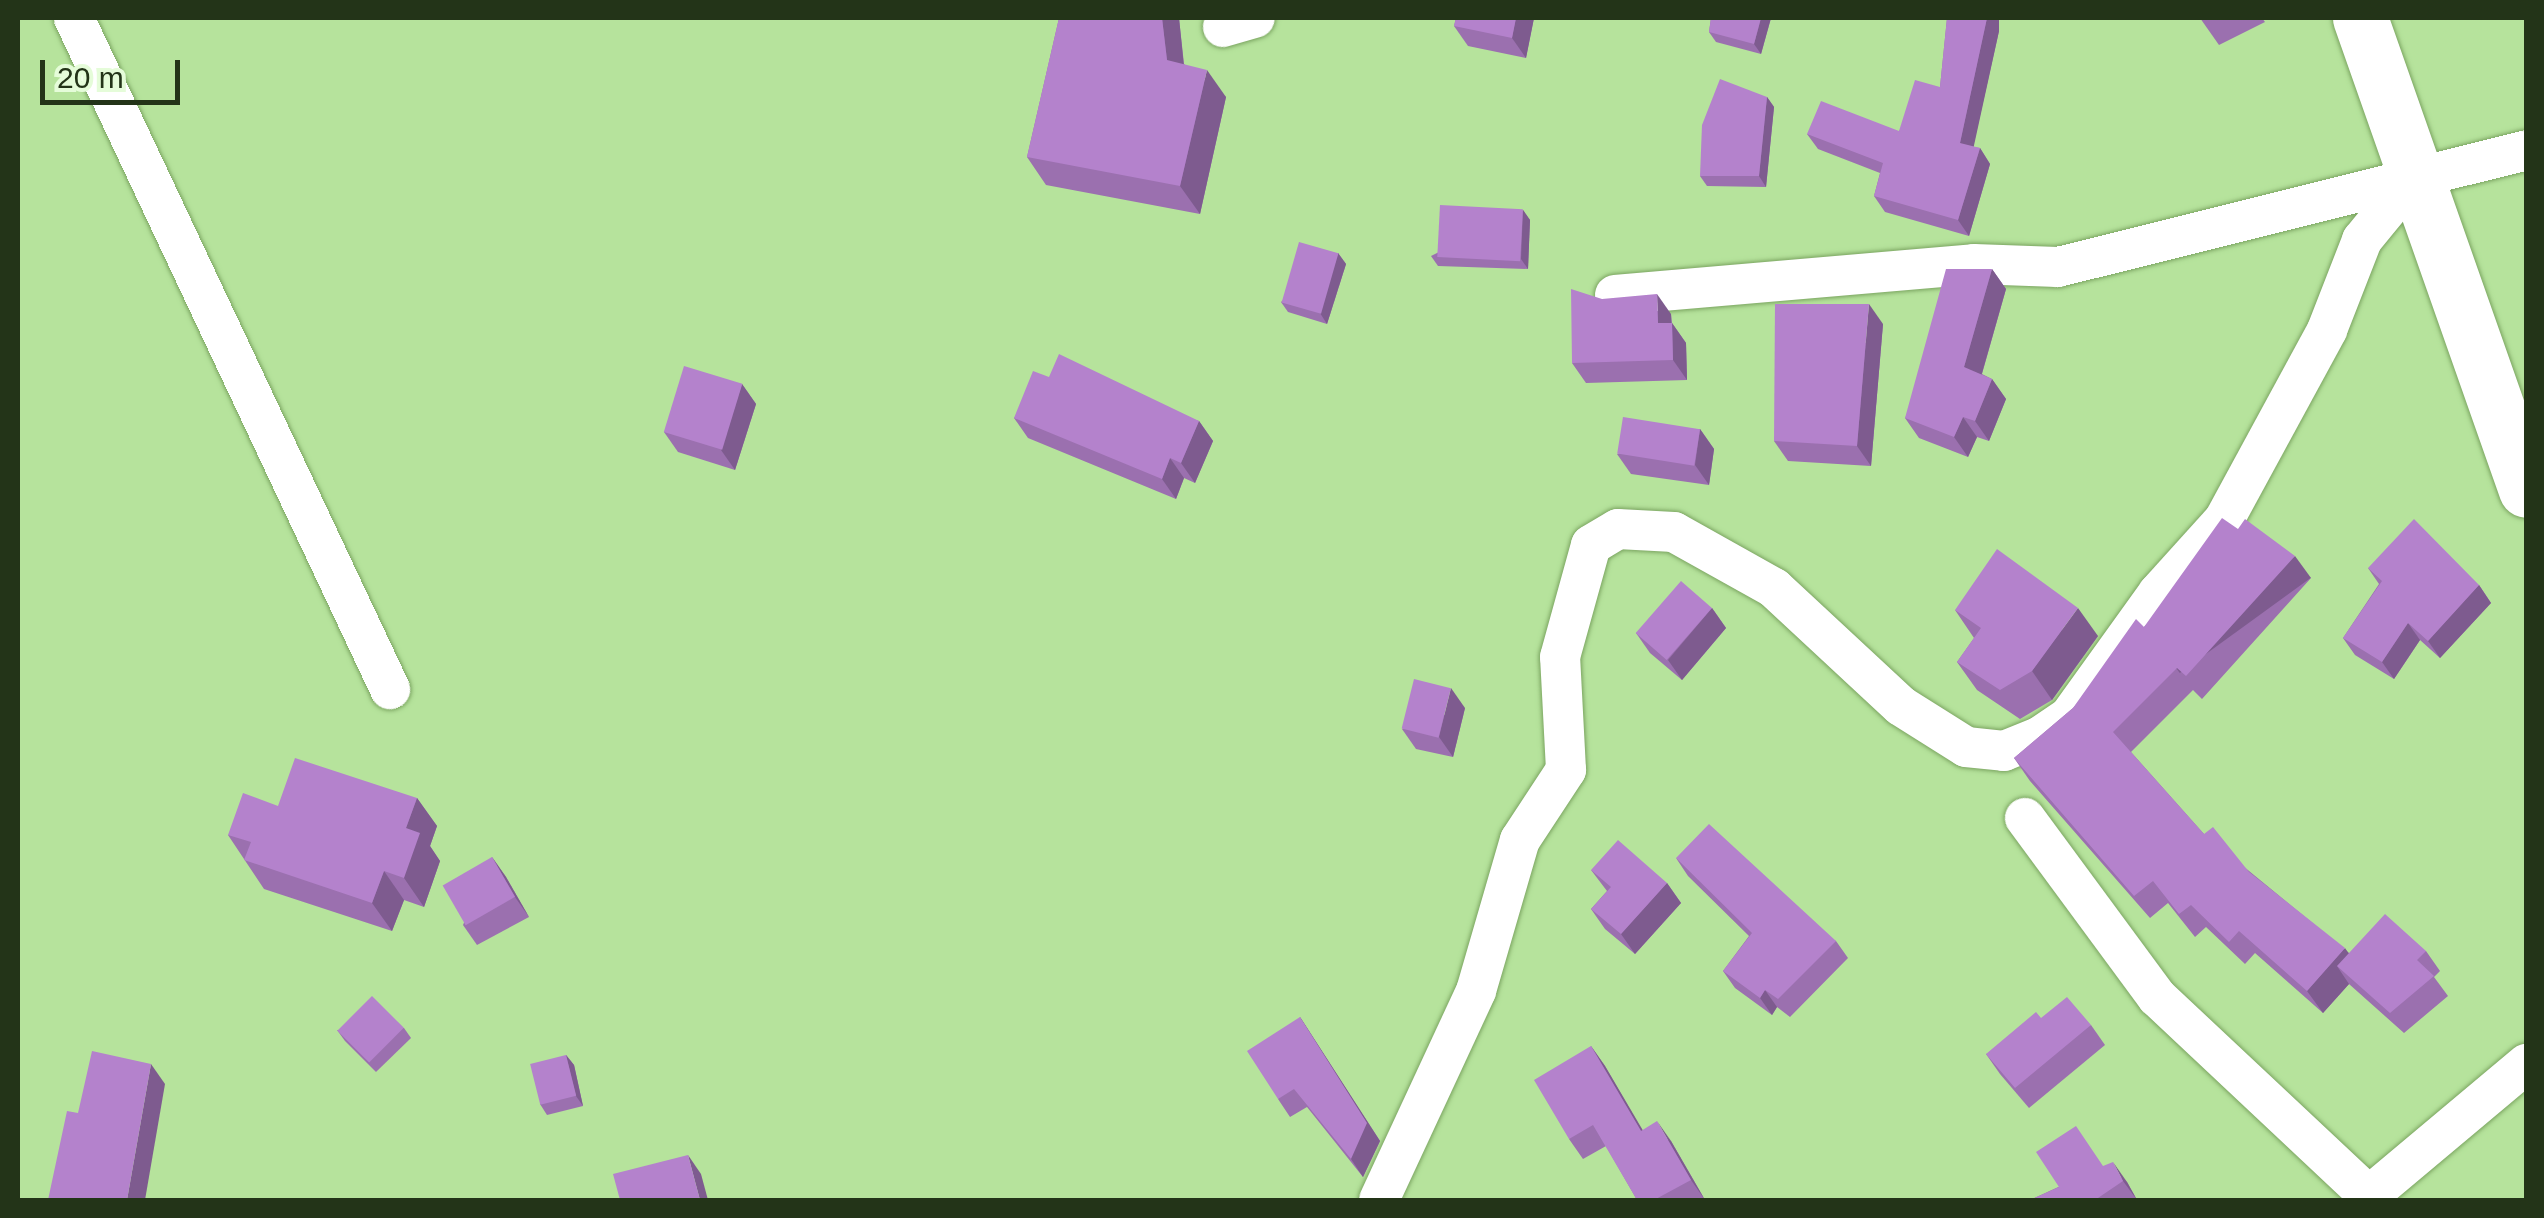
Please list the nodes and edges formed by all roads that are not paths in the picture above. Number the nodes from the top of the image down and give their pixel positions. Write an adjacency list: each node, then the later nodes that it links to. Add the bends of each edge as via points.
1 (74, 18): 7 (street)
2 (2360, 18): 4 (street)
3 (2526, 150): 4 (street)
4 (2417, 173): 5 (street, via 2058,267 1974,264); 6 (street); 11 (street, via 2362,240 2327,330 2224,520 2158,592 2069,716 2039,737 2004,751 1966,746 1902,706 1774,588 1674,532 1618,529 1591,546 1560,657 1566,770 1520,840 1476,992)
5 (1615, 295)
6 (2526, 490)
7 (390, 689)
8 (2024, 818): 10 (street, via 2157,997)
9 (2526, 1064): 10 (street)
10 (2367, 1198)
11 (1379, 1200)

